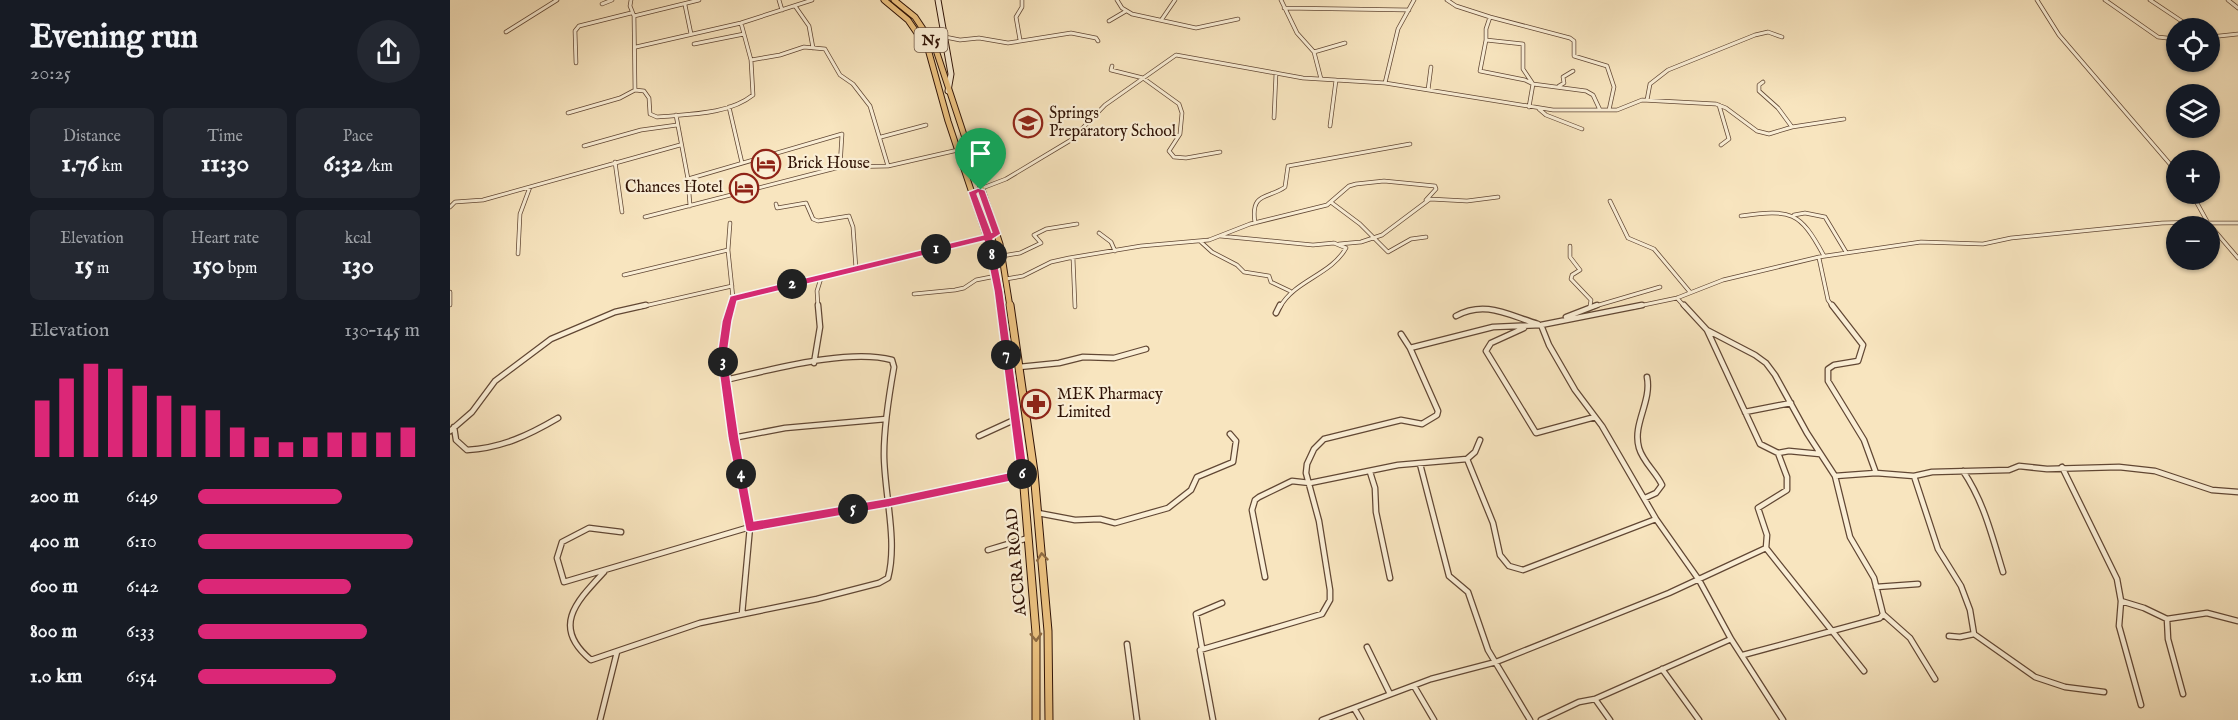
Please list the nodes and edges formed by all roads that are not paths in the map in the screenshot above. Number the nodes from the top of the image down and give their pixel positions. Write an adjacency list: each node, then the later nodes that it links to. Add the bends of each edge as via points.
1 (557, 0): 35 (street)
2 (612, 0): 20 (street)
3 (632, 0): 28 (street)
4 (699, 0): 21 (street)
5 (779, 0): 25 (street)
6 (812, 0): 22 (street)
7 (884, 0): 63 (main road, ACCRA ROAD / N5, via 918,32 928,49)
8 (894, 0): 58 (main road, ACCRA ROAD / N5, via 925,30)
9 (938, 0): 40 (main road)
10 (1022, 0): 43 (street, via 1016,17)
11 (1117, 0): 27 (street)
12 (1175, 0): 31 (street)
13 (1281, 0): 23 (street)
14 (1414, 0): 26 (street)
15 (1447, 0): 29 (street, via 1453,6)
16 (2037, 0): 93 (street, via 2059,35)
17 (2106, 0): 42 (street)
18 (2150, 0): 30 (street)
19 (2228, 0): 24 (street)
20 (602, 4)
21 (685, 5): 28 (street); 36 (street)
22 (795, 6): 25 (street); 49 (street, via 809,26)
23 (1284, 8): 26 (street); 50 (street, via 1297,33)
24 (2238, 8)
25 (782, 10): 34 (street)
26 (1409, 10): 64 (street, via 1398,29)
27 (1127, 11): 31 (street); 33 (street)
28 (633, 15): 48 (street); 52 (street, via 579,26 575,31)
29 (1490, 17): 44 (street); 76 (street, via 1570,38 1574,41 1574,56 1607,66 1614,87)
30 (2177, 18)
31 (1162, 19): 32 (street, via 1197,28)
32 (1238, 19)
33 (1109, 21)
34 (741, 23): 36 (street); 37 (street)
35 (506, 32)
36 (691, 34): 48 (street)
37 (744, 34): 47 (street); 51 (street)
38 (2237, 35): 39 (street)
39 (2220, 36)
40 (945, 37): 43 (street, via 1008,44); 54 (main road)
41 (1782, 37): 70 (street, via 1762,33 1668,70 1650,84)
42 (2166, 39)
43 (1020, 40): 45 (street, via 1076,33)
44 (1486, 40): 65 (street, via 1523,44 1523,69); 65 (street, via 1480,71)
45 (1098, 41)
46 (1345, 43): 50 (street)
47 (694, 44)
48 (636, 47): 67 (street)
49 (813, 48): 51 (street); 86 (street, via 825,49 840,75 854,84 870,106)
50 (1314, 52): 60 (street)
51 (751, 60): 72 (street, via 753,95)
52 (576, 63)
53 (1112, 66): 59 (street, via 1111,70)
54 (950, 67): 58 (main road); 69 (main road)
55 (1431, 67): 68 (street)
56 (1573, 71): 66 (street, via 1563,77 1564,83)
57 (1276, 73): 59 (street, via 1176,54); 60 (street); 79 (street)
58 (944, 76): 63 (main road); 69 (main road, ACCRA ROAD / N5)
59 (1143, 78): 92 (street, via 1181,108 1180,134 1169,151 1174,157); 100 (street, via 1105,105 1071,140)
60 (1321, 79): 61 (street)
61 (1336, 80): 64 (street); 83 (street)
62 (1763, 82): 84 (street, via 1759,91)
63 (938, 83): 91 (main road, ACCRA ROAD / N5)
64 (1385, 83): 68 (street)
65 (1533, 84): 66 (street); 73 (street)
66 (1558, 87): 75 (street, via 1593,94)
67 (635, 90): 77 (street); 78 (street, via 644,91 649,98 652,116)
68 (1428, 90): 73 (street)
69 (948, 92): 100 (main road, ACCRA ROAD / N5)
70 (1647, 100): 71 (street); 76 (street)
71 (1719, 105): 84 (street, via 1762,133); 89 (street, via 1729,139)
72 (729, 107): 78 (street); 95 (street)
73 (1529, 107): 74 (street)
74 (1538, 108): 75 (street); 85 (street)
75 (1600, 110): 76 (street)
76 (1609, 110)
77 (568, 113)
78 (676, 115): 81 (street)
79 (1274, 118)
80 (1844, 119): 84 (street)
81 (677, 125): 88 (street); 90 (street, via 641,130)
82 (926, 125): 86 (street)
83 (1330, 126)
84 (1792, 127)
85 (1582, 129)
86 (881, 137): 96 (street)
87 (1410, 144): 115 (street, via 1288,166 1286,186 1263,195 1254,208)
88 (680, 145): 94 (street); 98 (street)
89 (1721, 145)
90 (584, 146)
91 (958, 150): 96 (street); 101 (main road, ACCRA ROAD / N5)
92 (1220, 152)
93 (2166, 159)
94 (615, 162): 99 (street); 109 (street)
95 (742, 163): 97 (street, via 842,134); 98 (street)
96 (888, 165): 97 (street)
97 (840, 167): 107 (street)
98 (688, 179): 107 (street)
99 (530, 187): 108 (street, via 483,200 455,202); 132 (street, via 520,214)
100 (981, 190): 101 (street); 120 (main road, ACCRA ROAD / N5)
101 (972, 192): 122 (main road, ACCRA ROAD / N5)
102 (1498, 197): 103 (street)
103 (1426, 200): 105 (street, via 1435,186 1384,181 1349,186); 125 (street)
104 (1610, 201): 147 (street, via 1628,238 1654,249)
105 (1332, 202): 115 (street); 125 (street)
106 (776, 204): 138 (street, via 777,208 806,203 813,219 818,221 849,216)
107 (690, 206): 112 (street)
108 (450, 207)
109 (622, 212)
110 (1793, 215): 111 (street, via 1776,210); 131 (street, via 1822,215); 134 (street, via 1808,225)
111 (1741, 216)
112 (645, 217)
113 (2166, 222): 131 (street, via 1991,243 1921,242)
114 (730, 223): 129 (street)
115 (1255, 223): 121 (street)
116 (2220, 223): 117 (street)
117 (2238, 223)
118 (1077, 224): 133 (street, via 1040,231 1034,236 1041,243)
119 (1099, 233): 130 (street)
120 (997, 234): 122 (street); 133 (main road, ACCRA ROAD / N5)
121 (1220, 236): 126 (street); 127 (street)
122 (988, 237): 138 (street); 140 (main road, ACCRA ROAD / N5)
123 (1426, 237): 125 (street, via 1411,239 1390,252)
124 (2220, 237): 137 (street)
125 (1375, 238): 127 (street)
126 (1202, 242): 130 (street); 145 (street, via 1244,272 1269,276 1271,282)
127 (1337, 244): 145 (street, via 1346,248 1341,258)
128 (1570, 246): 153 (street, via 1570,257 1580,270 1571,279 1591,300)
129 (728, 250): 139 (street); 143 (street)
130 (1115, 251): 136 (street)
131 (1846, 252): 134 (street)
132 (518, 254)
133 (1002, 256): 142 (main road, ACCRA ROAD / N5)
134 (1824, 256): 135 (street)
135 (1819, 257): 147 (street); 185 (street, via 1828,300 1863,345 1858,361 1828,369 1828,381 1864,440)
136 (1073, 258): 142 (street); 152 (street)
137 (2238, 258)
138 (856, 269): 141 (street)
139 (624, 275)
140 (996, 276): 148 (street, via 955,290); 172 (main road, ACCRA ROAD / N5)
141 (821, 278): 149 (street); 163 (street, via 817,291 820,327)
142 (1006, 279): 164 (main road, ACCRA ROAD / N5)
143 (732, 286): 149 (street); 173 (street, via 615,312 551,339 495,381 472,412)
144 (1660, 287): 153 (street)
145 (1290, 291): 154 (street)
146 (450, 292): 151 (street)
147 (1690, 292): 150 (street)
148 (914, 294)
149 (733, 298): 166 (street, via 722,356)
150 (1677, 298): 156 (street); 159 (street)
151 (450, 304)
152 (1076, 307)
153 (1590, 307): 156 (street)
154 (1276, 312)
155 (1456, 316): 157 (street, via 1467,309 1482,307)
156 (1563, 319): 157 (street)
157 (1541, 325): 158 (street); 169 (street, via 1549,345)
158 (1525, 327): 161 (street, via 1493,327); 169 (street, via 1491,343 1486,351 1536,433)
159 (1707, 330): 167 (street, via 1766,363); 168 (street)
160 (1401, 334): 161 (street)
161 (1410, 348): 189 (street, via 1437,415 1422,424 1401,420 1324,439 1307,464)
162 (1146, 350): 164 (street, via 1114,358 1083,357)
163 (814, 363): 166 (street); 171 (street, via 879,356 892,360)
164 (1018, 367): 193 (main road, ACCRA ROAD / N5)
165 (1647, 377): 191 (street, via 1650,390 1639,419 1638,445 1662,486)
166 (725, 380): 176 (street)
167 (1791, 403): 168 (street); 179 (street)
168 (1745, 412): 178 (street, via 1760,444)
169 (1595, 417): 191 (street)
170 (558, 418): 173 (street, via 520,441 490,449 467,450 456,440)
171 (886, 419): 176 (street, via 786,428); 192 (street, via 884,454)
172 (1014, 420): 175 (street); 186 (main road, ACCRA ROAD / N5)
173 (452, 429)
174 (1230, 434): 193 (street, via 1236,441 1233,462 1197,477 1191,490 1168,508 1115,523)
175 (979, 436)
176 (733, 438): 195 (street)
177 (1480, 440): 180 (street)
178 (1778, 453): 179 (street); 198 (street, via 1787,477 1787,490 1758,508 1767,536)
179 (1820, 454): 187 (street)
180 (1467, 459): 181 (street); 194 (street, via 1493,523 1500,555 1509,566 1523,570)
181 (1420, 464): 184 (street); 222 (street, via 1445,567 1456,584 1468,592 1481,634)
182 (2062, 466): 183 (street, via 2047,469 2019,465 2009,470); 190 (street, via 2155,471 2212,490); 207 (street, via 2117,579)
183 (1963, 471): 188 (street); 201 (street, via 1985,511)
184 (1370, 472): 189 (street); 203 (street)
185 (1876, 473): 187 (street); 188 (street)
186 (1023, 475): 192 (street); 197 (main road, ACCRA ROAD / N5)
187 (1835, 476): 206 (street, via 1850,537)
188 (1914, 476): 214 (street, via 1938,549 1961,586)
189 (1310, 483): 202 (street, via 1289,482 1255,500 1252,510); 219 (street, via 1328,574 1328,606 1322,614 1307,619)
190 (2238, 492)
191 (1645, 498): 194 (street)
192 (889, 502): 195 (street); 209 (street, via 891,567 885,581)
193 (1038, 513): 235 (main road, ACCRA ROAD / N5, one-way to 193, via 1048,631)
194 (1656, 519): 204 (street)
195 (750, 527): 200 (street); 209 (street)
196 (621, 532): 200 (street, via 590,528 562,542 556,558 564,582)
197 (1028, 537): 199 (street); 234 (main road, ACCRA ROAD / N5, one-way to 234, via 1036,633)
198 (1766, 548): 204 (street); 213 (street)
199 (988, 550)
200 (604, 572): 220 (street, via 572,612 572,645 591,660)
201 (2003, 572)
202 (1265, 577)
203 (1390, 578)
204 (1699, 580): 216 (street); 222 (street)
205 (1918, 584): 206 (street)
206 (1876, 587): 210 (street)
207 (2121, 601): 211 (street); 231 (street, via 2119,626)
208 (1222, 603): 219 (street, via 1196,614)
209 (742, 614): 220 (street, via 681,628)
210 (1883, 614): 213 (street); 225 (street, via 1910,638)
211 (2167, 619): 212 (street, via 2207,613); 229 (street, via 2168,639)
212 (2238, 621)
213 (1833, 632): 221 (street); 224 (street)
214 (1974, 634): 215 (street); 227 (street, via 2028,674 2077,691)
215 (1949, 636)
216 (1731, 639): 221 (street); 223 (street)
217 (1127, 644): 236 (street)
218 (1367, 647): 228 (street)
219 (1202, 648): 237 (street, via 1200,655)
220 (617, 651): 233 (street)
221 (1743, 655): 245 (street)
222 (1496, 662): 226 (street); 241 (street)
223 (1662, 669): 230 (street); 244 (street)
224 (1864, 671)
225 (1935, 679)
226 (1414, 686): 228 (street); 240 (street)
227 (2104, 693)
228 (1390, 694): 232 (street)
229 (2183, 694)
230 (1595, 699): 242 (street, via 1579,702); 243 (street)
231 (2141, 705)
232 (1354, 708): 238 (street); 239 (street)
233 (600, 720)
234 (1036, 720)
235 (1049, 720)
236 (1137, 720)
237 (1213, 720)
238 (1322, 720)
239 (1361, 720)
240 (1434, 720)
241 (1530, 720)
242 (1541, 720)
243 (1610, 720)
244 (1699, 720)
245 (1783, 720)

